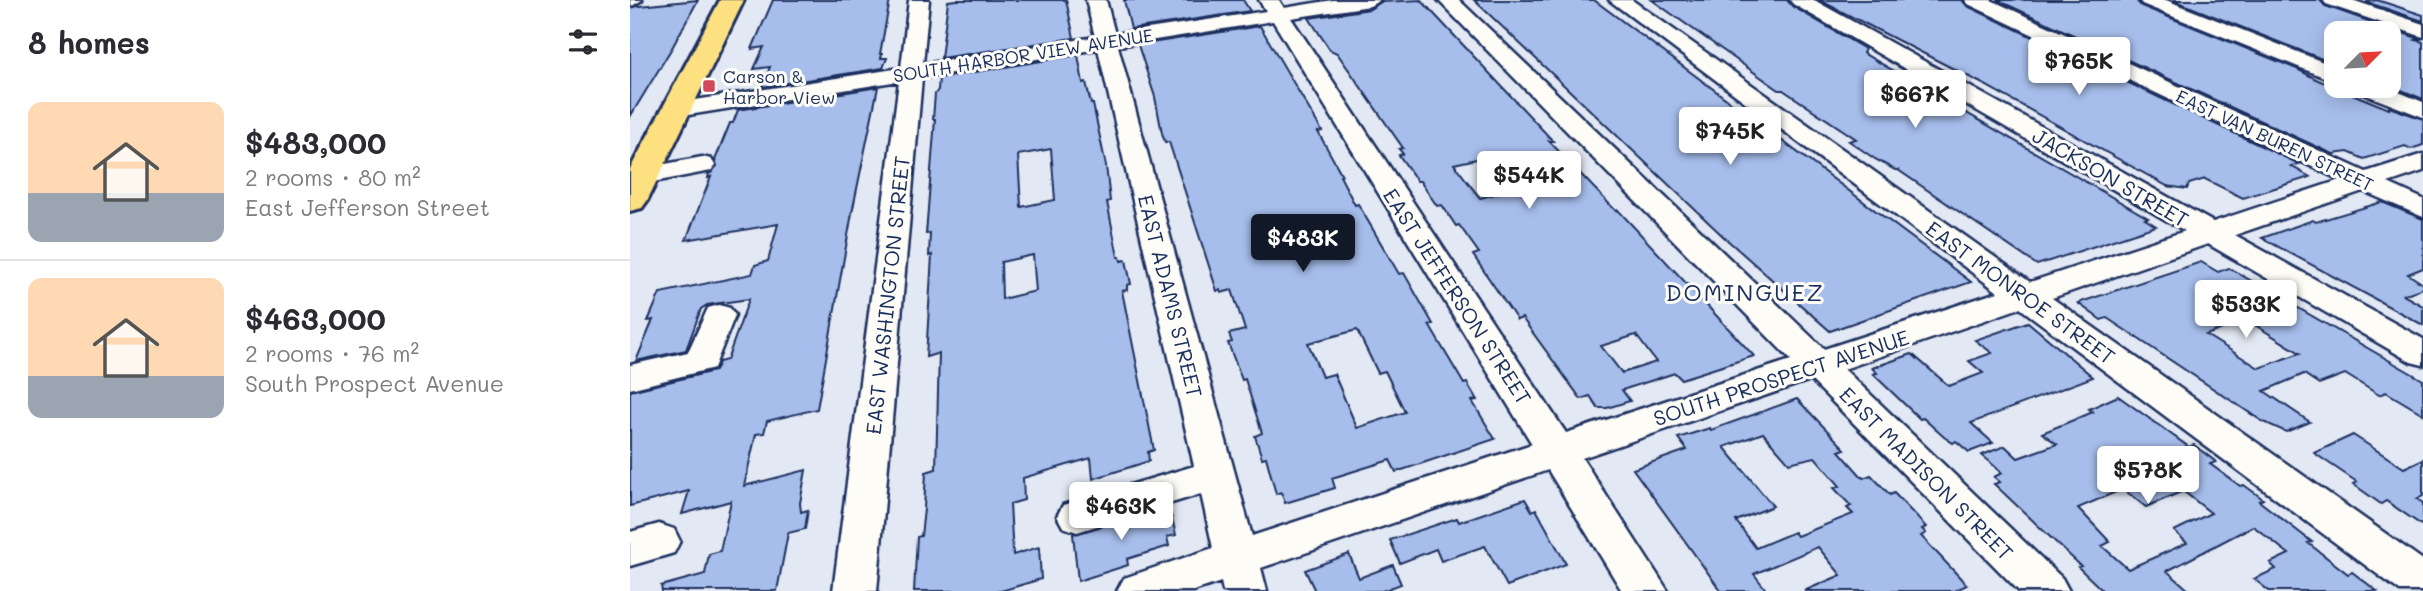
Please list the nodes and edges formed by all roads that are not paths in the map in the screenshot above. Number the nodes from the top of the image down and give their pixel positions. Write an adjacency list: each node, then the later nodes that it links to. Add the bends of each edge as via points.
1 (733, 0): 17 (main road)
2 (919, 0): 15 (street, EAST WASHINGTON STREET)
3 (1096, 0): 13 (street, EAST ADAMS STREET)
4 (1370, 0): 11 (street, SOUTH HARBOR VIEW AVENUE)
5 (1448, 0): 28 (street, EAST MADISON STREET)
6 (1619, 0): 25 (street, EAST MONROE STREET)
7 (1800, 0): 24 (street, JACKSON STREET)
8 (1975, 0): 21 (street, EAST VAN BUREN STREET)
9 (2149, 0): 14 (street)
10 (2333, 0): 12 (street)
11 (1274, 7): 13 (street, SOUTH HARBOR VIEW AVENUE); 30 (street, EAST JEFFERSON STREET)
12 (2423, 31)
13 (1107, 42): 15 (street, SOUTH HARBOR VIEW AVENUE); 31 (street, EAST ADAMS STREET)
14 (2324, 70)
15 (911, 73): 17 (street, SOUTH HARBOR VIEW AVENUE); 35 (street, EAST WASHINGTON STREET)
16 (2394, 98): 18 (street)
17 (676, 110): 22 (main road)
18 (2423, 110)
19 (2423, 162): 21 (street, SOUTH PROSPECT AVENUE)
20 (702, 166): 22 (street)
21 (2364, 182): 23 (street, EAST VAN BUREN STREET); 24 (street, SOUTH PROSPECT AVENUE)
22 (636, 189)
23 (2423, 209)
24 (2211, 233): 25 (street, SOUTH PROSPECT AVENUE); 27 (street, JACKSON STREET)
25 (2025, 295): 28 (street, SOUTH PROSPECT AVENUE); 34 (street, EAST MONROE STREET)
26 (719, 315): 29 (street, via 702,360)
27 (2423, 354)
28 (1818, 365): 30 (street, SOUTH PROSPECT AVENUE); 38 (street, EAST MADISON STREET)
29 (630, 377)
30 (1557, 452): 33 (street, SOUTH PROSPECT AVENUE); 37 (street, EAST JEFFERSON STREET)
31 (1216, 474): 32 (street); 33 (street, EAST ADAMS STREET)
32 (1077, 516)
33 (1241, 575): 36 (street, SOUTH PROSPECT AVENUE)
34 (2423, 584)
35 (855, 591)
36 (1139, 591)
37 (1646, 591)
38 (2047, 591)

